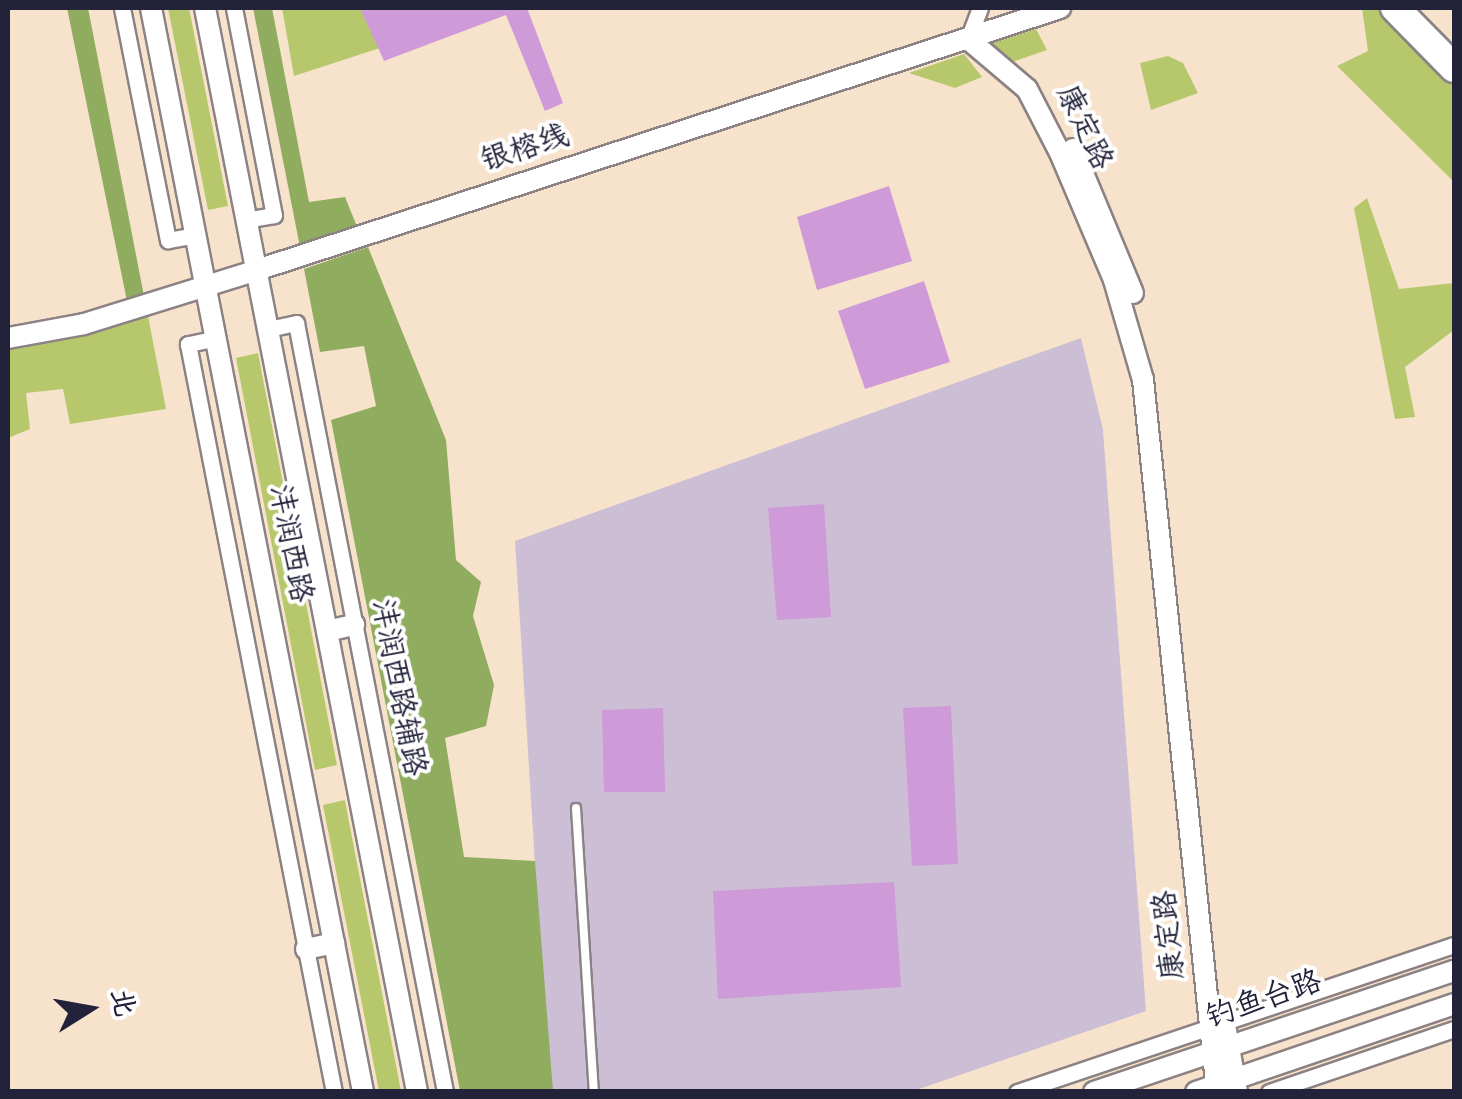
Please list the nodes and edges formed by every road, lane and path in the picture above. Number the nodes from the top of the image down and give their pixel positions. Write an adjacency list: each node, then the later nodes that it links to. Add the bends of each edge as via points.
1 (122, 8): 11 (street, via 168,240)
2 (151, 8): 11 (main road, 沣润西路)
3 (205, 8): 10 (main road, 沣润西路)
4 (234, 8): 10 (street, via 274,215)
5 (980, 8): 8 (street)
6 (1060, 8): 8 (main road, 银榕线)
7 (1395, 8): 9 (highway)
8 (968, 38): 12 (main road, 银榕线); 26 (main road, 康定路, via 1010,76 1038,83 1094,192 1158,390)
9 (1454, 68)
10 (247, 220): 12 (main road, 沣润西路)
11 (196, 235): 13 (main road, 沣润西路)
12 (257, 270): 13 (main road, 银榕线); 14 (main road, 沣润西路)
13 (206, 286): 15 (main road, 银榕线); 16 (main road, 沣润西路)
14 (268, 328): 17 (street, 沣润西路辅路, via 296,323); 18 (main road, 沣润西路)
15 (8, 338)
16 (217, 338): 20 (main road, 沣润西路); 22 (street, via 188,344)
17 (354, 625): 18 (main road); 34 (street, 沣润西路辅路)
18 (327, 630): 33 (main road, 沣润西路)
19 (576, 808): 35 (lane)
20 (334, 943): 22 (main road); 32 (main road, 沣润西路)
21 (1454, 945): 26 (street)
22 (306, 949): 31 (street)
23 (1454, 971): 24 (main road, 钓鱼台路)
24 (1360, 1002): 28 (main road); 29 (main road, 钓鱼台路)
25 (1454, 1004): 28 (main road, 钓鱼台路)
26 (1218, 1024): 29 (main road, 康定路); 36 (street)
27 (1454, 1030): 38 (street)
28 (1370, 1033): 30 (main road, 钓鱼台路)
29 (1220, 1049): 30 (main road, 康定路); 37 (main road, 钓鱼台路)
30 (1220, 1087)
31 (334, 1092)
32 (363, 1092)
33 (417, 1092)
34 (445, 1092)
35 (594, 1092)
36 (1017, 1092)
37 (1094, 1092)
38 (1269, 1092)

